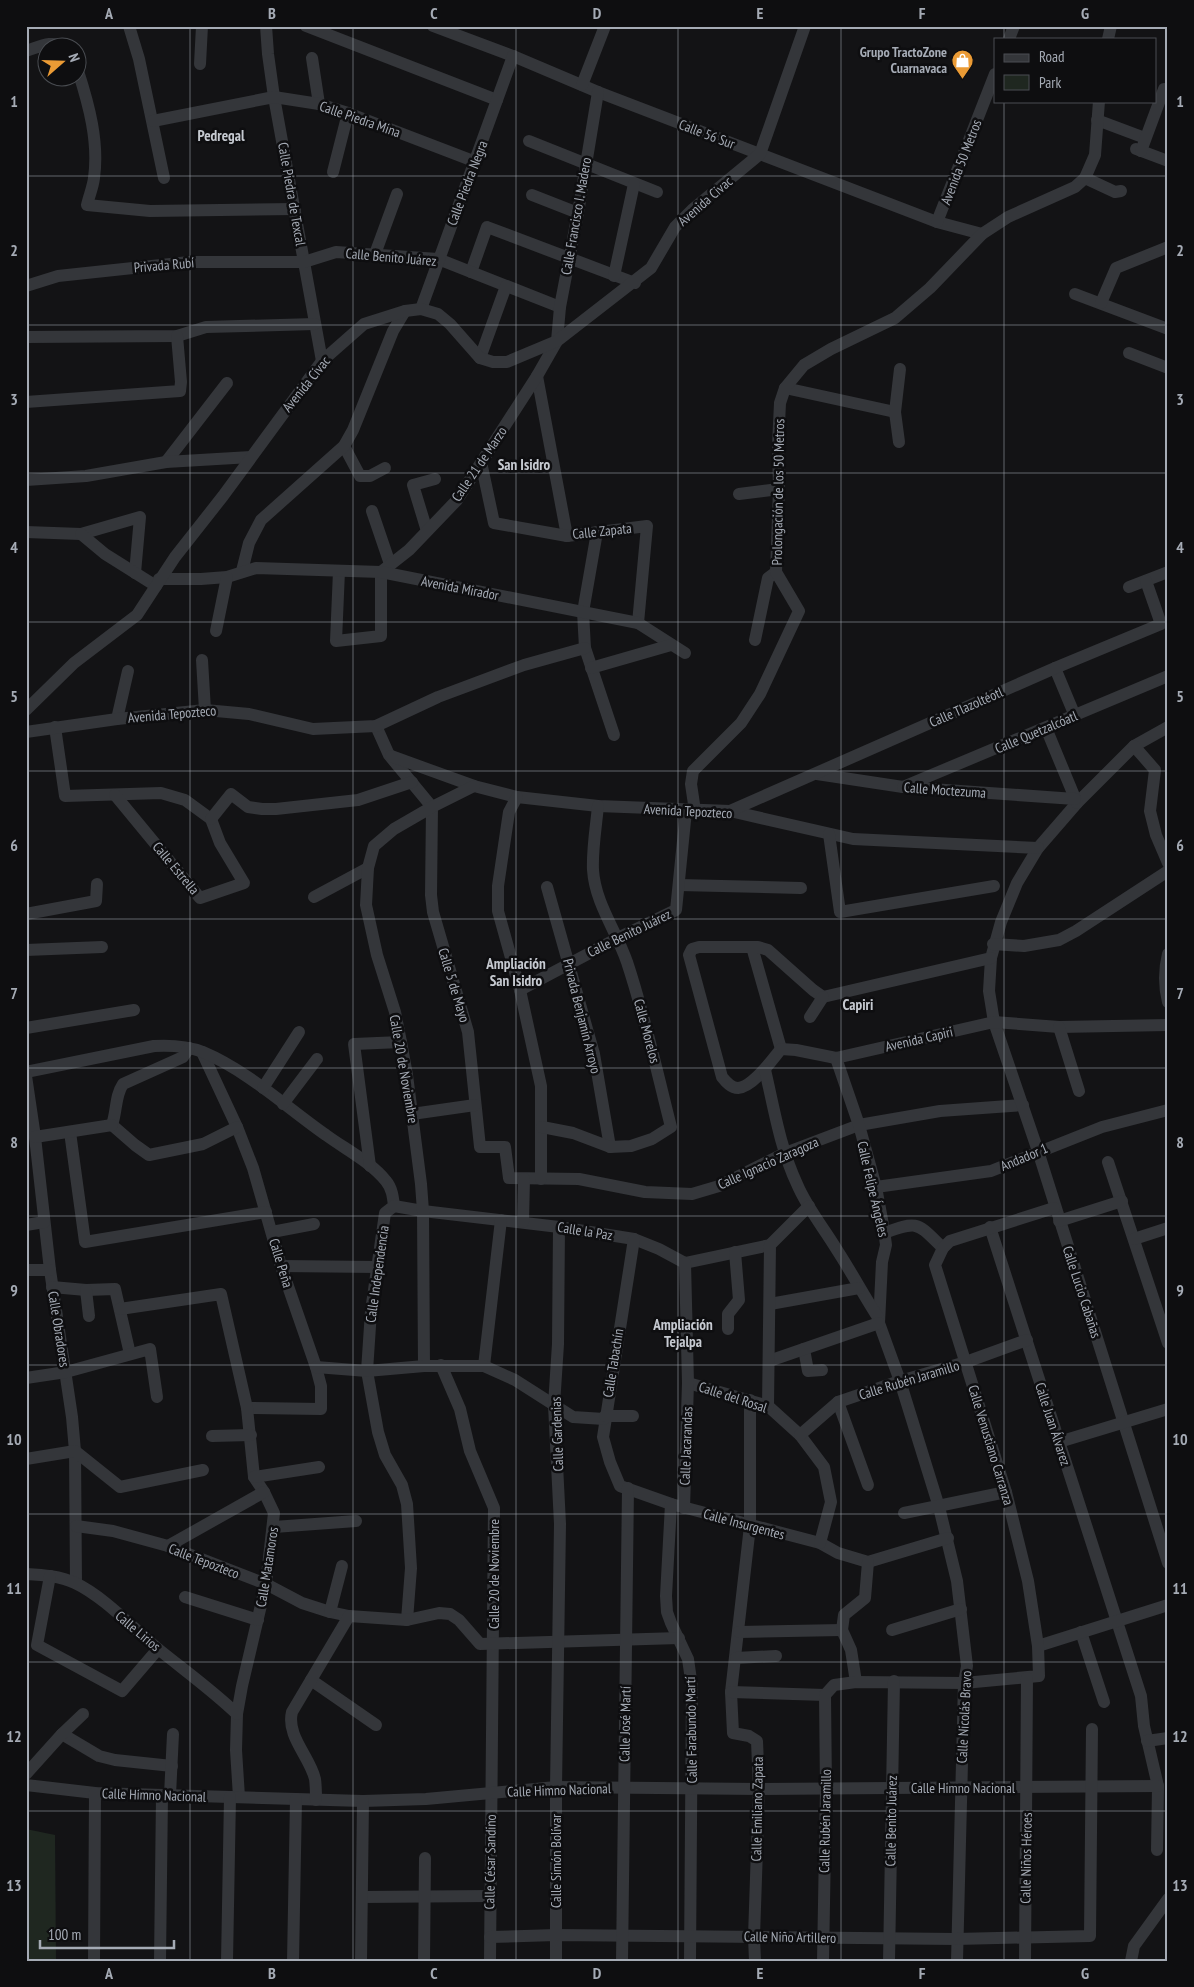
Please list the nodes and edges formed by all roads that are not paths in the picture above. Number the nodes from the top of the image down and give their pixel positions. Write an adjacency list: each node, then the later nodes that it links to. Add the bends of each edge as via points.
1 (129, 26): 26 (street)
2 (202, 26): 14 (street)
3 (266, 26): 20 (street, Calle Piedra de Texcal)
4 (306, 26): 21 (street)
5 (433, 26): 12 (street, Calle 56 Sur)
6 (605, 26): 16 (street)
7 (805, 26): 29 (street)
8 (1014, 26): 9 (street)
9 (1009, 38)
10 (38, 47): 11 (street)
11 (26, 51)
12 (513, 56): 16 (street, Calle 56 Sur); 21 (street, Calle Piedra Negra)
13 (312, 58): 23 (street)
14 (200, 64)
15 (994, 77): 43 (street, Avenida 50 Metros)
16 (582, 85): 19 (street, Calle 56 Sur)
17 (83, 88): 41 (street, via 94,136 94,178 87,205 150,211)
18 (1162, 88): 27 (street)
19 (598, 92): 29 (street, Calle 56 Sur); 32 (street, Calle Francisco I. Madero)
20 (274, 97): 23 (street, Calle Piedra Mina); 26 (street, Calle Piedra Mina); 41 (street, Calle Piedra de Texcal)
21 (497, 100): 31 (street, Calle Piedra Negra)
22 (1099, 102): 25 (street)
23 (319, 104): 24 (street, Calle Piedra Mina)
24 (348, 113): 31 (street, Calle Piedra Mina); 33 (street)
25 (1097, 120): 27 (street); 35 (street, via 1095,155)
26 (153, 121): 34 (street)
27 (1146, 138): 30 (street, via 1138,150)
28 (529, 141): 32 (street)
29 (760, 154): 43 (street, Calle 56 Sur); 52 (street, Avenida Civac, via 675,227 652,268)
30 (1168, 161)
31 (476, 162): 48 (street, Calle Piedra Negra)
32 (585, 164): 36 (street); 42 (street, Calle Francisco I. Madero)
33 (334, 172)
34 (164, 178)
35 (1085, 178): 37 (street, via 1115,192); 44 (street, via 1075,187 1008,217)
36 (634, 184): 38 (street); 51 (street)
37 (1121, 191)
38 (657, 192)
39 (397, 194): 46 (street)
40 (532, 195): 42 (street)
41 (295, 209): 49 (street, Calle Piedra de Texcal)
42 (578, 213): 47 (street, Calle Francisco I. Madero)
43 (937, 222): 44 (street, Calle 56 Sur)
44 (982, 234): 72 (street, Prolongación de los 50 Metros, via 930,288 895,318 804,365)
45 (1168, 247): 56 (street, via 1116,268)
46 (375, 254): 48 (street, Calle Benito Juárez); 49 (street, Calle Benito Juárez, via 336,252)
47 (569, 259): 50 (street, via 487,227); 51 (street); 57 (street, Calle Francisco I. Madero)
48 (438, 260): 50 (street, Calle Benito Juárez); 58 (street, Calle Piedra Negra)
49 (304, 262): 53 (street, Privada Rubí, via 189,262 58,276); 60 (street, Calle Piedra de Texcal)
50 (471, 272): 54 (street, Calle Benito Juárez)
51 (614, 276): 52 (street)
52 (635, 283): 64 (street, Avenida Civac)
53 (26, 286)
54 (506, 286): 57 (street, Calle Benito Juárez); 66 (street)
55 (1076, 294): 56 (street)
56 (1101, 303): 61 (street)
57 (560, 307): 64 (street, Calle Francisco I. Madero)
58 (421, 309): 59 (street, Avenida Civac); 66 (street, via 438,314)
59 (405, 311): 67 (street, Avenida Civac, via 364,324); 76 (street, via 393,331)
60 (315, 324): 62 (street, via 206,327); 67 (street, Calle Piedra de Texcal)
61 (1168, 330)
62 (176, 336): 63 (street); 73 (street, via 180,391)
63 (26, 337)
64 (557, 341): 66 (street, Avenida Civac, via 507,362); 70 (street, Calle 21 de Marzo)
65 (1129, 353): 68 (street)
66 (480, 358)
67 (322, 361): 77 (street, Avenida Civac)
68 (1168, 368)
69 (900, 369): 74 (street)
70 (537, 376): 79 (street, Calle 21 de Marzo); 90 (street)
71 (227, 383): 78 (street)
72 (785, 388): 74 (street); 83 (street, Prolongación de los 50 Metros, via 780,403)
73 (26, 402)
74 (895, 412): 75 (street)
75 (899, 442)
76 (344, 446): 80 (street, via 360,476 370,476); 92 (street, via 261,520 249,543)
77 (251, 457): 78 (street); 99 (street, Avenida Civac)
78 (166, 462): 82 (street, via 86,476)
79 (481, 462): 86 (street, Calle 21 de Marzo, via 457,500); 90 (street, Calle Zapata, via 494,523)
80 (385, 468)
81 (435, 479): 86 (street, via 413,485)
82 (26, 480)
83 (779, 489): 84 (street); 94 (street, Prolongación de los 50 Metros)
84 (740, 494)
85 (372, 511): 91 (street)
86 (426, 531): 91 (street, Calle 21 de Marzo)
87 (26, 532): 89 (street)
88 (597, 532): 90 (street, Calle Zapata); 101 (street); 102 (street, Calle Zapata, via 647,526)
89 (81, 534): 96 (street); 96 (street, via 140,517)
90 (567, 536)
91 (386, 568): 93 (street, Avenida Mirador); 93 (street, via 381,636 336,641); 101 (street, Avenida Mirador)
92 (242, 571): 93 (street, Avenida Mirador, via 256,568); 97 (street, Avenida Mirador)
93 (339, 571)
94 (776, 572): 104 (street, via 768,578); 134 (street, Prolongación de los 50 Metros, via 799,611 760,694 741,723 693,771)
95 (1168, 572): 98 (street)
96 (135, 573): 99 (street)
97 (228, 577): 99 (street, Avenida Mirador); 103 (street)
98 (1146, 581): 100 (street); 110 (street, Calle Tlazoltéotl, via 1161,624)
99 (158, 583): 113 (street, Avenida Civac, via 137,614 74,663)
100 (1129, 587)
101 (583, 612): 102 (street, Avenida Mirador); 106 (street)
102 (638, 623): 105 (street, Avenida Mirador)
103 (216, 631)
104 (755, 640)
105 (671, 645): 107 (street, Avenida Mirador); 109 (street)
106 (585, 648): 109 (street); 117 (street, via 524,665)
107 (685, 653)
108 (202, 660): 114 (street)
109 (591, 668): 122 (street)
110 (1055, 668): 115 (street); 125 (street, Calle Tlazoltéotl)
111 (128, 671): 116 (street)
112 (1168, 676): 115 (street, Calle Quetzalcóatl)
113 (26, 710)
114 (205, 710): 116 (street, Avenida Tepozteco); 117 (street, Avenida Tepozteco, via 249,714 313,730)
115 (1075, 716): 120 (street, Calle Quetzalcóatl)
116 (118, 719): 119 (street, Avenida Tepozteco)
117 (376, 726): 124 (street)
118 (1168, 727): 123 (street)
119 (55, 728): 121 (street, Avenida Tepozteco); 129 (street, via 66,796)
120 (1046, 728): 128 (street, Calle Quetzalcóatl); 132 (street)
121 (26, 732)
122 (614, 735)
123 (1134, 746): 132 (street); 139 (street, via 1155,770 1150,811)
124 (389, 755): 126 (street); 127 (street, Avenida Tepozteco)
125 (815, 774): 128 (street, Calle Moctezuma); 135 (street, Calle Tlazoltéotl)
126 (412, 782): 131 (street); 136 (street, via 358,800 276,809 248,807 231,794)
127 (469, 784): 130 (street, Avenida Tepozteco); 131 (street)
128 (903, 788): 132 (street, Calle Moctezuma)
129 (115, 795): 136 (street, via 161,794 186,800); 136 (street, Calle Estrella, via 200,898 244,883 220,843)
130 (517, 797): 133 (street, Avenida Tepozteco); 157 (street, via 509,812 498,911)
131 (428, 801): 140 (street, Calle 20 de Noviembre, via 374,846); 179 (street, Calle 5 de Mayo, via 433,912 467,1029)
132 (1076, 801): 138 (street)
133 (598, 806): 134 (street, Avenida Tepozteco); 149 (street, Calle Morelos, via 593,870 595,886)
134 (690, 811): 135 (street, Avenida Tepozteco); 143 (street, Calle Benito Juárez)
135 (730, 811): 137 (street, Avenida Tepozteco)
136 (211, 819)
137 (829, 834): 138 (street, Avenida Tepozteco, via 853,839); 144 (street, via 840,912)
138 (1038, 848): 150 (street, via 1017,883)
139 (1168, 863)
140 (368, 868): 147 (street); 167 (street, Calle 20 de Noviembre, via 366,905)
141 (1168, 871): 150 (street, via 1059,940 1024,946)
142 (97, 884): 148 (street, via 96,901)
143 (679, 885): 146 (street); 149 (street, Calle Benito Juárez, via 676,910)
144 (994, 886)
145 (547, 887): 156 (street, Privada Benjamín Arroyo)
146 (801, 888)
147 (314, 897)
148 (26, 914)
149 (618, 938): 156 (street, Calle Benito Juárez); 189 (street, Calle Morelos, via 634,983 671,1127 631,1146)
150 (994, 944): 155 (street)
151 (102, 947): 153 (street)
152 (752, 947): 158 (street, via 768,950); 169 (street); 173 (street, via 699,947 692,949 689,956 722,1077 728,1085 739,1088)
153 (26, 950)
154 (1168, 954): 159 (street, via 1165,989)
155 (991, 958): 158 (street); 162 (street, via 989,990)
156 (569, 963): 157 (street, Calle Benito Juárez); 189 (street, Privada Benjamín Arroyo, via 588,1035)
157 (520, 990): 186 (street, via 541,1086)
158 (823, 997): 161 (street)
159 (1168, 1002)
160 (134, 1010): 165 (street)
161 (810, 1017)
162 (994, 1022): 164 (street, Avenida Capiri); 171 (street, Avenida Capiri); 180 (street, Calle Lucio Cabañas)
163 (1168, 1025): 164 (street, Avenida Capiri)
164 (1059, 1027): 177 (street)
165 (26, 1028)
166 (299, 1032): 176 (street)
167 (402, 1042): 182 (street, Calle 20 de Noviembre); 193 (street, via 354,1044)
168 (189, 1048): 170 (street); 174 (street, via 154,1046); 183 (street, via 183,1058 123,1084 117,1093)
169 (780, 1050): 171 (street, Avenida Capiri); 173 (street)
170 (202, 1052): 176 (street, via 224,1062); 185 (street, Calle Peña)
171 (836, 1058): 184 (street, Calle Felipe Ángeles)
172 (316, 1059): 178 (street)
173 (765, 1070): 191 (street)
174 (26, 1072)
175 (26, 1076): 188 (street, Calle Obradores)
176 (263, 1088): 178 (street)
177 (1079, 1091)
178 (283, 1104): 193 (street)
179 (475, 1105): 182 (street); 194 (street, Calle 5 de Mayo, via 480,1147 505,1147 508,1178)
180 (1023, 1105): 184 (street, Calle Ignacio Zaragoza, via 940,1111); 190 (street, Calle Lucio Cabañas)
181 (1168, 1110): 190 (street, Andador 1, via 1102,1127)
182 (412, 1114): 201 (street, Calle 20 de Noviembre)
183 (112, 1125): 185 (street, via 149,1155 203,1144); 187 (street)
184 (859, 1125): 191 (street, Calle Ignacio Zaragoza); 196 (street, Calle Felipe Ángeles)
185 (237, 1127): 202 (street, Calle Peña)
186 (542, 1127): 189 (street, Calle Morelos, via 573,1133); 195 (street)
187 (70, 1132): 188 (street); 202 (street, via 86,1242)
188 (35, 1137): 205 (street, Calle Obradores)
189 (610, 1146)
190 (1038, 1151): 196 (street, Andador 1, via 990,1171); 200 (street, Calle Lucio Cabañas)
191 (785, 1152): 195 (street, Calle Ignacio Zaragoza, via 735,1179 692,1194 645,1192 579,1179); 199 (street)
192 (1108, 1162): 197 (street)
193 (370, 1166): 198 (street, via 386,1181)
194 (524, 1179): 195 (street); 206 (street)
195 (541, 1179)
196 (876, 1187): 213 (street, Calle Felipe Ángeles)
197 (1122, 1201): 204 (street); 215 (street)
198 (394, 1206): 201 (street, Calle la Paz); 221 (street, Calle Independencia, via 385,1213)
199 (809, 1206): 216 (street); 225 (street)
200 (1054, 1208): 204 (street, Calle Lucio Cabañas); 210 (street)
201 (423, 1211): 203 (street, Calle la Paz); 239 (street, Calle 20 de Noviembre)
202 (266, 1212): 212 (street, Calle Peña)
203 (501, 1220): 206 (street, Calle la Paz); 240 (street)
204 (1059, 1221): 257 (street, Calle Lucio Cabañas)
205 (44, 1222): 208 (street); 223 (street, Calle Obradores)
206 (523, 1222): 209 (street, Calle la Paz)
207 (314, 1224): 212 (street)
208 (26, 1225)
209 (559, 1227): 214 (street, Calle la Paz); 251 (street, Calle Gardenias)
210 (990, 1227): 217 (street, via 950,1241); 232 (street, Calle Juan Álvarez)
211 (1168, 1228): 215 (street)
212 (272, 1232): 220 (street, Calle Peña)
213 (884, 1233): 217 (street, via 907,1225 921,1226); 230 (street, Calle Felipe Ángeles, via 886,1245)
214 (634, 1239): 219 (street, Calle la Paz, via 659,1248); 256 (street, Calle Tabachín)
215 (1134, 1239): 233 (street)
216 (770, 1245): 218 (street); 227 (street)
217 (943, 1248): 237 (street, Calle Venustiano Carranza, via 936,1264)
218 (735, 1252): 219 (street); 231 (street, via 739,1300 728,1314)
219 (685, 1263): 247 (street, Calle Jacarandas)
220 (281, 1266): 221 (street); 241 (street, Calle Peña)
221 (377, 1267): 243 (street, Calle Independencia)
222 (26, 1270): 223 (street)
223 (50, 1270): 224 (street, Calle Obradores)
224 (52, 1287): 226 (street); 244 (street, Calle Obradores)
225 (859, 1288): 227 (street); 230 (street)
226 (86, 1290): 228 (street, via 115,1289); 229 (street)
227 (770, 1304): 236 (street)
228 (120, 1309): 235 (street); 253 (street, Calle Matamoros, via 220,1294)
229 (89, 1316)
230 (879, 1321): 234 (street); 246 (street, Calle Nicolás Bravo)
231 (728, 1329)
232 (1027, 1340): 237 (street, Calle Rubén Jaramillo); 261 (street, Calle Juan Álvarez)
233 (1168, 1343)
234 (804, 1349): 236 (street); 242 (street, via 808,1371)
235 (130, 1354): 244 (street); 248 (street, via 150,1349)
236 (769, 1361): 252 (street)
237 (966, 1362): 246 (street, Calle Rubén Jaramillo); 270 (street, Calle Venustiano Carranza)
238 (441, 1365): 239 (street); 240 (street); 304 (street, Calle 20 de Noviembre, via 460,1409 470,1451 494,1508)
239 (424, 1366): 243 (street)
240 (484, 1366): 251 (street, via 515,1380)
241 (316, 1367): 243 (street); 253 (street, Calle Peña, via 322,1409)
242 (822, 1370)
243 (368, 1371): 295 (street, Calle Independencia, via 378,1432 407,1504 411,1568)
244 (66, 1372): 245 (street); 262 (street, Calle Obradores)
245 (26, 1378)
246 (900, 1381): 250 (street, Calle Rubén Jaramillo); 272 (street, Calle Nicolás Bravo)
247 (688, 1383): 249 (street, Calle del Rosal); 273 (street, Calle Jacarandas)
248 (157, 1397)
249 (750, 1400): 252 (street, Calle del Rosal); 277 (street, Calle Emiliano Zapata)
250 (838, 1402): 259 (street, Calle Rubén Jaramillo); 267 (street)
251 (554, 1405): 256 (street, via 573,1417); 302 (street, Calle Gardenias, via 560,1524)
252 (768, 1406): 259 (street, Calle del Rosal)
253 (247, 1408): 258 (street, Calle Matamoros)
254 (1168, 1409): 257 (street)
255 (633, 1416): 256 (street)
256 (604, 1418): 268 (street, Calle Tabachín, via 603,1437 610,1462)
257 (1124, 1422): 261 (street); 283 (street, Calle Lucio Cabañas)
258 (251, 1435): 260 (street); 266 (street, Calle Matamoros)
259 (800, 1435): 280 (street, Calle del Rosal, via 824,1468 831,1502)
260 (212, 1436)
261 (1059, 1442): 296 (street, Calle Juan Álvarez)
262 (75, 1451): 263 (street); 265 (street, via 120,1487); 276 (street, Calle Obradores)
263 (26, 1459)
264 (319, 1467): 266 (street)
265 (203, 1470)
266 (254, 1477): 269 (street, Calle Matamoros)
267 (868, 1485)
268 (624, 1487): 271 (street, Calle Insurgentes); 303 (street, Calle José Martí)
269 (264, 1492): 278 (street, Calle Matamoros, via 274,1512); 281 (street)
270 (1006, 1492): 272 (street); 305 (street, Calle Venustiano Carranza, via 1028,1581)
271 (671, 1504): 273 (street, Calle Insurgentes); 301 (street, Calle Farabundo Martí, via 666,1596 671,1624)
272 (939, 1507): 274 (street); 279 (street, Calle Nicolás Bravo)
273 (684, 1508): 277 (street, Calle Insurgentes)
274 (904, 1513)
275 (356, 1521): 278 (street)
276 (76, 1526): 281 (street, Calle Tepozteco, via 113,1531); 287 (street, Calle Obradores)
277 (750, 1526): 280 (street, Calle Insurgentes); 299 (street, Calle Emiliano Zapata)
278 (274, 1527): 288 (street, Calle Matamoros)
279 (948, 1538): 282 (street); 291 (street, Calle Nicolás Bravo)
280 (820, 1543): 282 (street, Calle Insurgentes, via 838,1553)
281 (168, 1546): 288 (street, Calle Tepozteco)
282 (868, 1562): 297 (street, via 865,1598 844,1615)
283 (1168, 1563)
284 (342, 1566): 292 (street)
285 (26, 1574): 286 (street, Calle Lirios)
286 (50, 1576): 287 (street, Calle Lirios); 306 (street, via 38,1645 122,1691)
287 (76, 1583): 306 (street, Calle Lirios)
288 (266, 1584): 292 (street, Calle Tepozteco, via 302,1603); 294 (street, Calle Matamoros)
289 (185, 1597): 294 (street)
290 (1168, 1605): 296 (street)
291 (961, 1609): 298 (street); 313 (street, Calle Nicolás Bravo, via 967,1666)
292 (330, 1612): 293 (street, Calle Tepozteco)
293 (349, 1616): 295 (street, Calle Tepozteco); 310 (street)
294 (258, 1620): 318 (street, Calle Matamoros)
295 (407, 1620): 304 (street, Calle Tepozteco, via 439,1613 450,1614 480,1644)
296 (1117, 1621): 300 (street); 324 (street, Calle Juan Álvarez, via 1141,1696)
297 (842, 1630): 299 (street); 311 (street, via 851,1650)
298 (892, 1630)
299 (739, 1632): 308 (street, Calle Emiliano Zapata)
300 (1081, 1632): 305 (street); 316 (street)
301 (679, 1638): 303 (street); 335 (street, Calle Farabundo Martí, via 688,1659 692,1687)
302 (560, 1640): 303 (street); 304 (street); 330 (street, Calle Simón Bolívar)
303 (625, 1640): 332 (street, Calle José Martí)
304 (493, 1644): 338 (street, Calle César Sandino)
305 (1038, 1646): 309 (street, via 1039,1676)
306 (158, 1649): 318 (street, Calle Lirios)
307 (776, 1656): 308 (street)
308 (736, 1658): 315 (street, Calle Emiliano Zapata)
309 (1027, 1678): 313 (street); 331 (street, Calle Niños Héroes)
310 (311, 1680): 319 (street); 343 (street, via 290,1720 315,1778)
311 (856, 1682): 312 (street); 314 (street)
312 (894, 1682): 313 (street); 333 (street, Calle Benito Juárez)
313 (964, 1683): 334 (street, Calle Nicolás Bravo)
314 (829, 1690): 315 (street); 337 (street, Calle Rubén Jaramillo)
315 (731, 1692): 336 (street, Calle Emiliano Zapata, via 734,1733 749,1736 757,1742)
316 (1104, 1702)
317 (83, 1714): 321 (street)
318 (237, 1714): 341 (street, Calle Matamoros)
319 (376, 1726)
320 (1092, 1729): 328 (street)
321 (62, 1734): 325 (street, via 99,1756); 326 (street)
322 (174, 1734): 325 (street)
323 (1168, 1738): 324 (street)
324 (1148, 1741): 329 (street, Calle Juan Álvarez)
325 (172, 1766): 340 (street)
326 (26, 1774)
327 (26, 1785): 339 (street, Calle Himno Nacional)
328 (1092, 1786): 329 (street, Calle Himno Nacional); 331 (street, Calle Himno Nacional); 356 (street, Calle Niño Artillero, via 1090,1936)
329 (1158, 1786): 345 (street, Calle Juan Álvarez)
330 (556, 1787): 332 (street, Calle Himno Nacional); 338 (street, Calle Himno Nacional); 351 (street, Calle Simón Bolívar)
331 (1026, 1787): 334 (street, Calle Himno Nacional); 356 (street, Calle Niños Héroes)
332 (624, 1788): 335 (street, Calle Himno Nacional); 352 (street, Calle José Martí)
333 (892, 1788): 334 (street, Calle Himno Nacional); 337 (street, Calle Himno Nacional); 358 (street, Calle Benito Juárez)
334 (960, 1788): 359 (street, Calle Nicolás Bravo)
335 (692, 1789): 336 (street, Calle Himno Nacional); 353 (street, Calle Farabundo Martí)
336 (759, 1789): 337 (street, Calle Himno Nacional); 355 (street, Calle Emiliano Zapata)
337 (826, 1789): 357 (street, Calle Rubén Jaramillo)
338 (491, 1792): 344 (street, Calle Himno Nacional); 348 (street, Calle César Sandino)
339 (95, 1793): 340 (street, Calle Himno Nacional); 361 (street)
340 (166, 1795): 341 (street, Calle Himno Nacional); 362 (street)
341 (234, 1797): 342 (street, Calle Himno Nacional); 363 (street, Calle Matamoros)
342 (296, 1799): 343 (street, Calle Himno Nacional); 364 (street)
343 (316, 1800): 344 (street, Calle Himno Nacional)
344 (363, 1801): 349 (street)
345 (1157, 1850)
346 (425, 1858): 347 (street)
347 (425, 1896): 348 (street); 349 (street); 366 (street)
348 (490, 1896): 354 (street, Calle César Sandino)
349 (362, 1897): 365 (street)
350 (1168, 1899): 360 (street, via 1134,1946)
351 (556, 1935): 352 (street, Calle Niño Artillero); 354 (street, Calle Niño Artillero); 368 (street, Calle Simón Bolívar)
352 (622, 1935): 353 (street, Calle Niño Artillero); 369 (street, Calle José Martí)
353 (690, 1936): 355 (street, Calle Niño Artillero); 370 (street, Calle Farabundo Martí)
354 (490, 1937): 367 (street, Calle César Sandino)
355 (754, 1937): 357 (street, Calle Niño Artillero); 371 (street, Calle Emiliano Zapata)
356 (1025, 1937): 359 (street, Calle Niño Artillero); 375 (street, Calle Niños Héroes)
357 (823, 1938): 358 (street, Calle Niño Artillero); 372 (street, Calle Rubén Jaramillo)
358 (889, 1938): 359 (street, Calle Niño Artillero); 373 (street, Calle Benito Juárez)
359 (956, 1939): 374 (street, Calle Nicolás Bravo)
360 (1135, 1960)
361 (94, 1961)
362 (160, 1961)
363 (227, 1961)
364 (293, 1961)
365 (361, 1961)
366 (424, 1961)
367 (490, 1961)
368 (556, 1961)
369 (622, 1961)
370 (690, 1961)
371 (755, 1961)
372 (823, 1961)
373 (889, 1961)
374 (957, 1961)
375 (1025, 1961)

